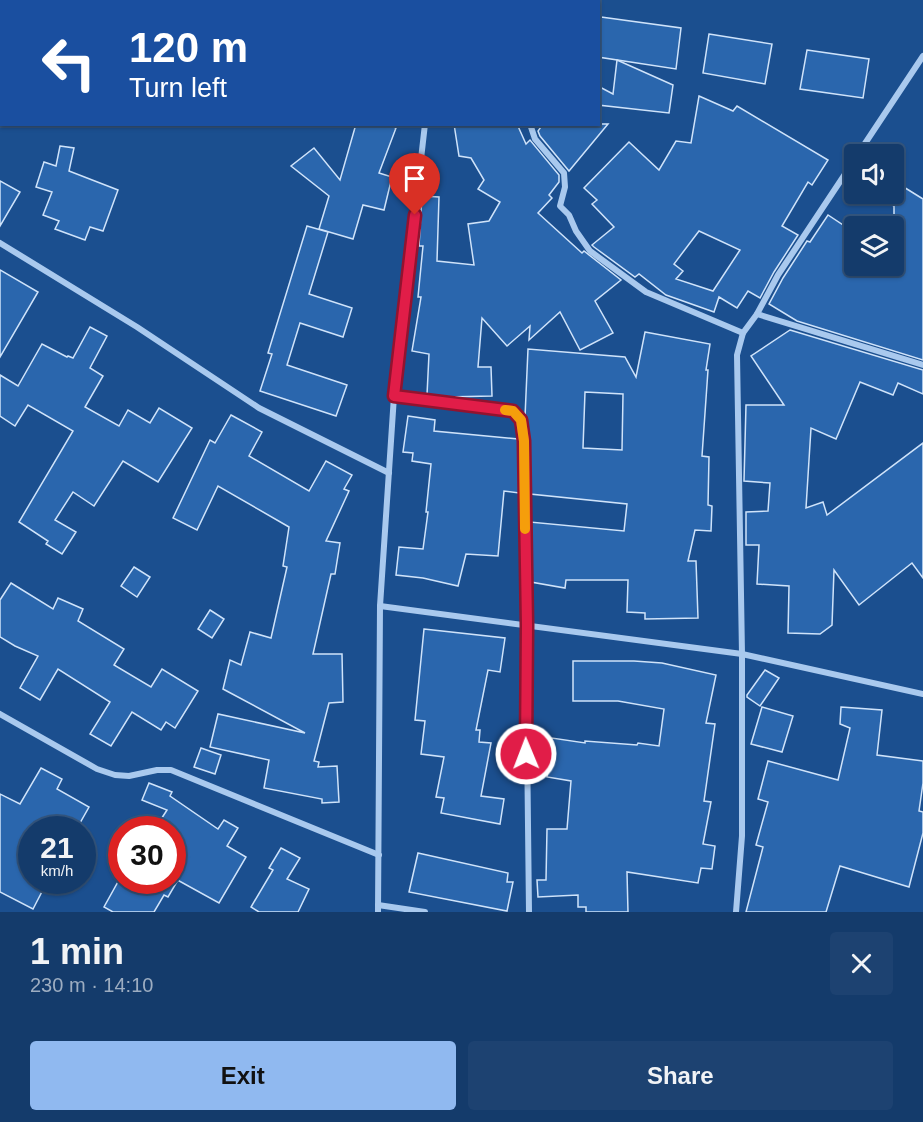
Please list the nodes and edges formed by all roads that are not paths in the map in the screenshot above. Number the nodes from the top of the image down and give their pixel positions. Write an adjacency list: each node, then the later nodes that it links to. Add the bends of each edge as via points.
1 (923, 56): 4 (street)
2 (425, 126): 10 (street)
3 (531, 126): 8 (street, via 535,139 564,173 566,188 560,206 590,251 646,292)
4 (865, 144)
5 (844, 175): 7 (street, via 778,274)
6 (0, 243): 11 (street, via 259,408)
7 (757, 314): 8 (street); 9 (street)
8 (743, 333): 14 (street, via 737,356)
9 (923, 365)
10 (394, 396): 11 (street); 13 (street, via 513,411 521,420)
11 (389, 473): 12 (street)
12 (380, 606): 13 (street); 17 (street)
13 (527, 625): 14 (street); 20 (street)
14 (742, 654): 15 (street); 21 (street, via 742,836)
15 (923, 693)
16 (0, 714): 17 (street, via 97,769 129,776 171,770)
17 (379, 855): 18 (street)
18 (378, 909): 19 (street)
19 (425, 912)
20 (529, 912)
21 (735, 912)

